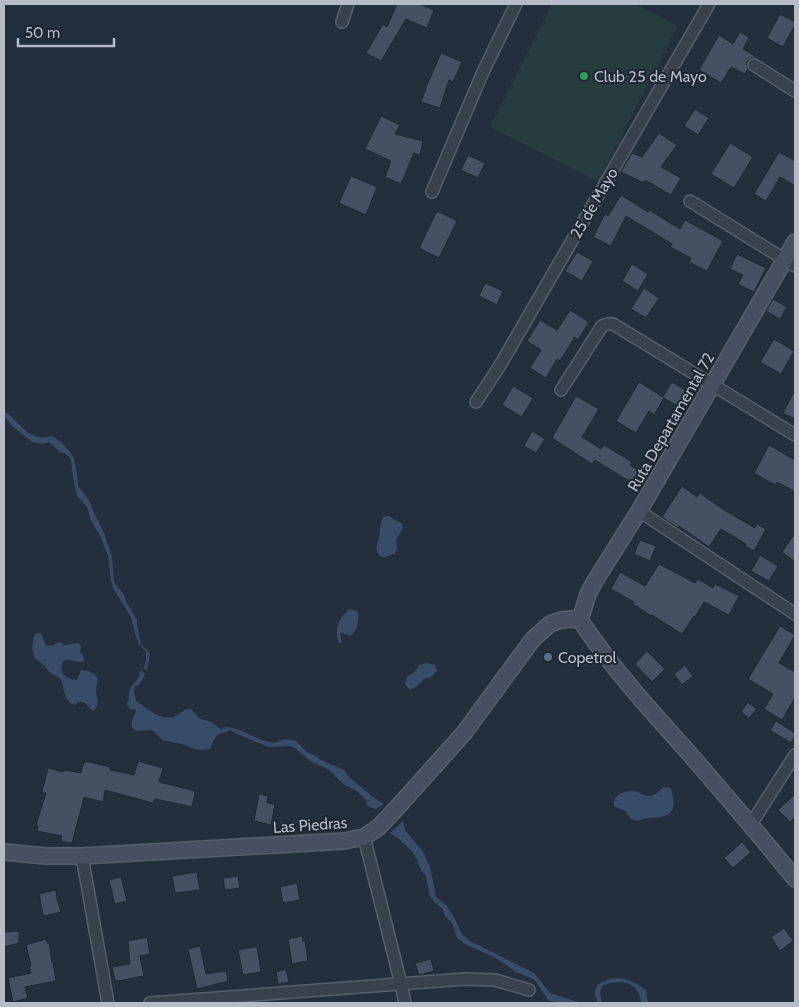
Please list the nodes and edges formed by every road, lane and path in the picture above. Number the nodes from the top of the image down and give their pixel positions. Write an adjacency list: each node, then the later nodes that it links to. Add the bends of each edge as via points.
1 (348, 4): 4 (street)
2 (516, 4): 7 (street)
3 (709, 4): 13 (street, 25 de Mayo, via 500,367)
4 (342, 22)
5 (754, 65): 6 (street)
6 (795, 91)
7 (432, 192)
8 (690, 201): 10 (street)
9 (795, 242): 10 (main road, Ruta Departamental 72)
10 (790, 263): 11 (main road, Ruta Departamental 72)
11 (712, 385): 12 (street, via 614,324 607,324 602,326); 14 (street); 15 (main road, Ruta Departamental 72)
12 (561, 390)
13 (476, 402)
14 (795, 435)
15 (639, 511): 16 (street); 17 (main road, Ruta Departamental 72, via 595,581)
16 (795, 614)
17 (580, 620): 19 (main road, via 635,693); 20 (main road, Las Piedras, via 561,620 550,624 533,639 464,734 395,810)
18 (795, 755): 19 (street)
19 (751, 824): 23 (main road)
20 (364, 838): 22 (main road, Las Piedras); 24 (street)
21 (4, 852): 22 (main road, Las Piedras)
22 (82, 856): 27 (street)
23 (795, 879)
24 (402, 984): 25 (street, via 495,980); 26 (street); 29 (street)
25 (529, 990)
26 (261, 999): 28 (street)
27 (108, 1003)
28 (150, 1003)
29 (405, 1003)

